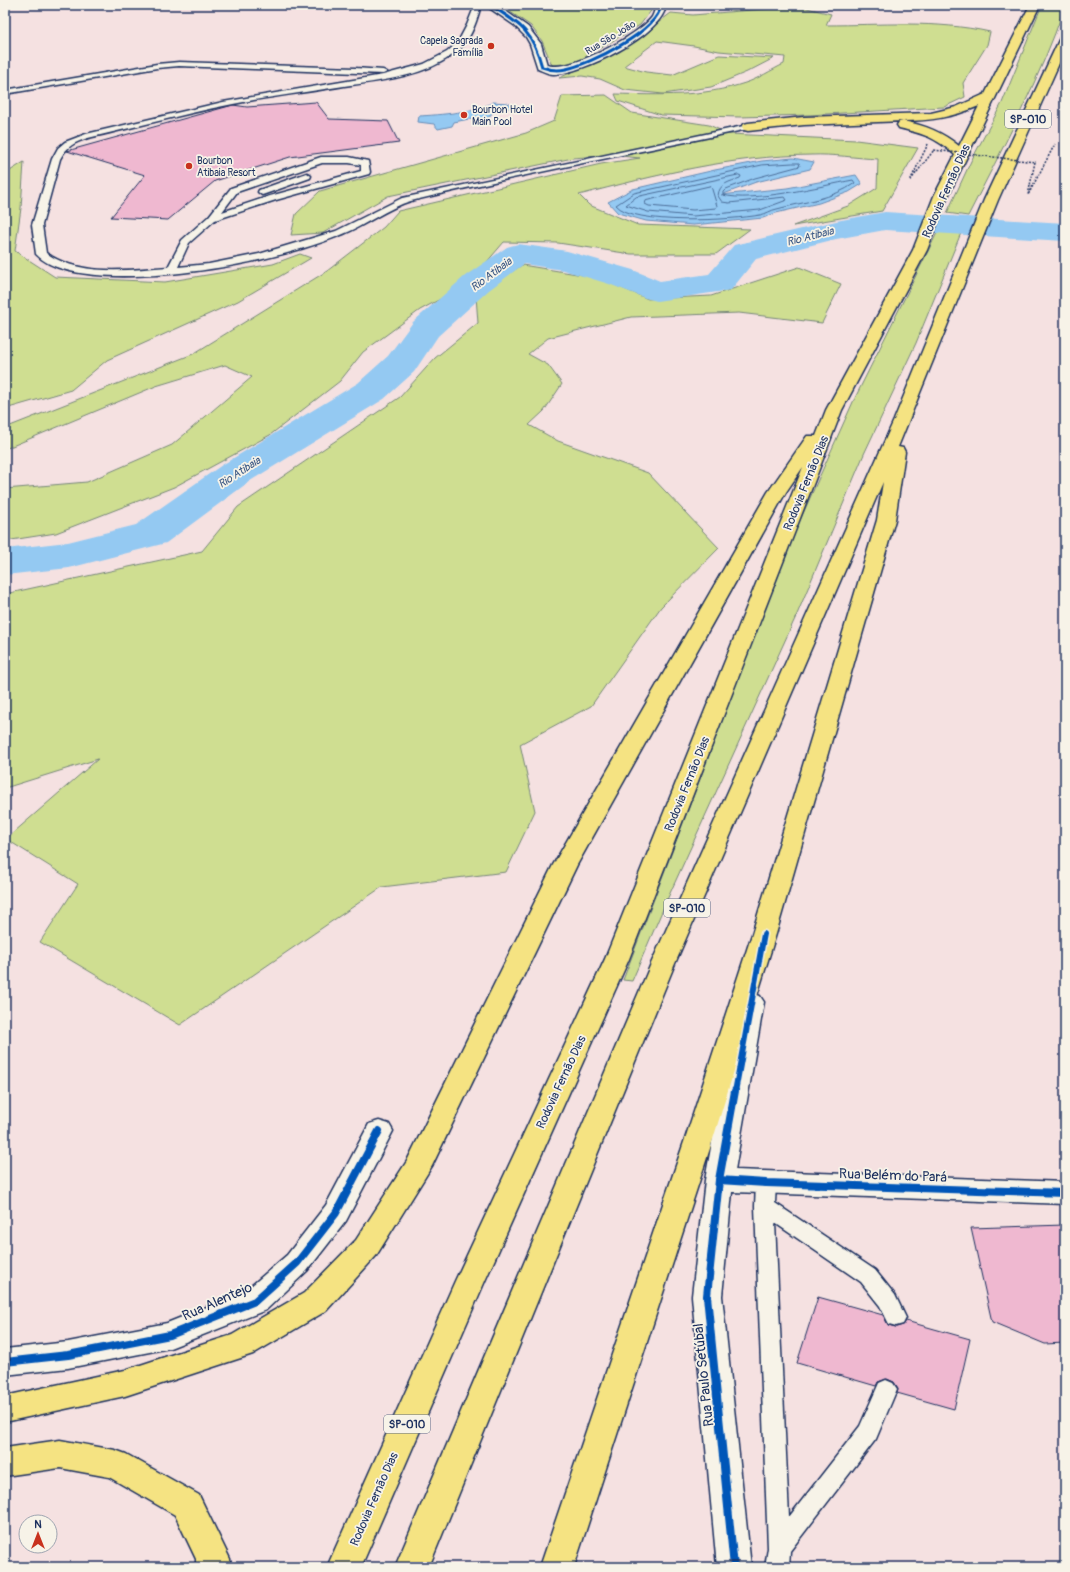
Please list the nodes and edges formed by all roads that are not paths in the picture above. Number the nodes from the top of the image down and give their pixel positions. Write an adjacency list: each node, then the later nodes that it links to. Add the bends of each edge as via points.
1 (478, 5): 6 (lane, via 469,33 450,54)
2 (490, 5): 3 (street, Rua São João, via 525,28 534,40 542,67 557,71 596,59 635,35 653,22)
3 (662, 5)
4 (1035, 5): 8 (highway, Rodovia Fernão Dias / SP-010)
5 (1065, 38): 16 (highway, SP-010, via 991,200)
6 (396, 75): 7 (lane, via 362,70 179,64 138,68); 14 (lane, via 242,100 86,136 69,142 60,149 37,225 41,254 54,263 78,270 119,274)
7 (5, 92)
8 (989, 97): 9 (highway, via 966,108 931,117 804,121); 10 (highway, Rodovia Fernão Dias / SP-010)
9 (748, 127): 10 (highway, via 830,129 898,125 933,133); 14 (lane, via 405,200 339,233 261,257)
10 (961, 154): 15 (highway, Rodovia Fernão Dias / SP-010, via 920,250)
11 (349, 160): 12 (lane); 12 (lane, via 321,160 234,190); 13 (lane, via 365,163 366,172)
12 (221, 207): 13 (lane)
13 (212, 218): 14 (lane, via 185,242)
14 (170, 271)
15 (834, 410): 25 (highway, via 777,492 565,865 418,1166 366,1248 315,1302 242,1345 125,1383); 29 (highway, Rodovia Fernão Dias / SP-010, via 617,959 470,1281)
16 (902, 420): 17 (highway, via 886,520); 30 (highway, SP-010, via 662,966)
17 (764, 934): 19 (street, Rua Paulo Setúbal); 31 (highway)
18 (380, 1131): 23 (street, Rua Alentejo, via 336,1213 298,1263 255,1301 170,1335 68,1355)
19 (719, 1180): 21 (street, Rua Belém do Pará); 32 (street, Rua Paulo Setúbal, via 707,1296)
20 (1065, 1193): 21 (street, Rua Belém do Pará)
21 (766, 1195): 22 (lane, via 868,1276 888,1301); 27 (lane)
22 (896, 1318)
23 (5, 1362)
24 (886, 1390): 27 (lane, via 868,1432)
25 (5, 1409)
26 (5, 1462): 28 (highway, via 60,1454 115,1464 187,1505 212,1559)
27 (778, 1557)
28 (213, 1567)
29 (344, 1567)
30 (412, 1567)
31 (557, 1567)
32 (734, 1567)

